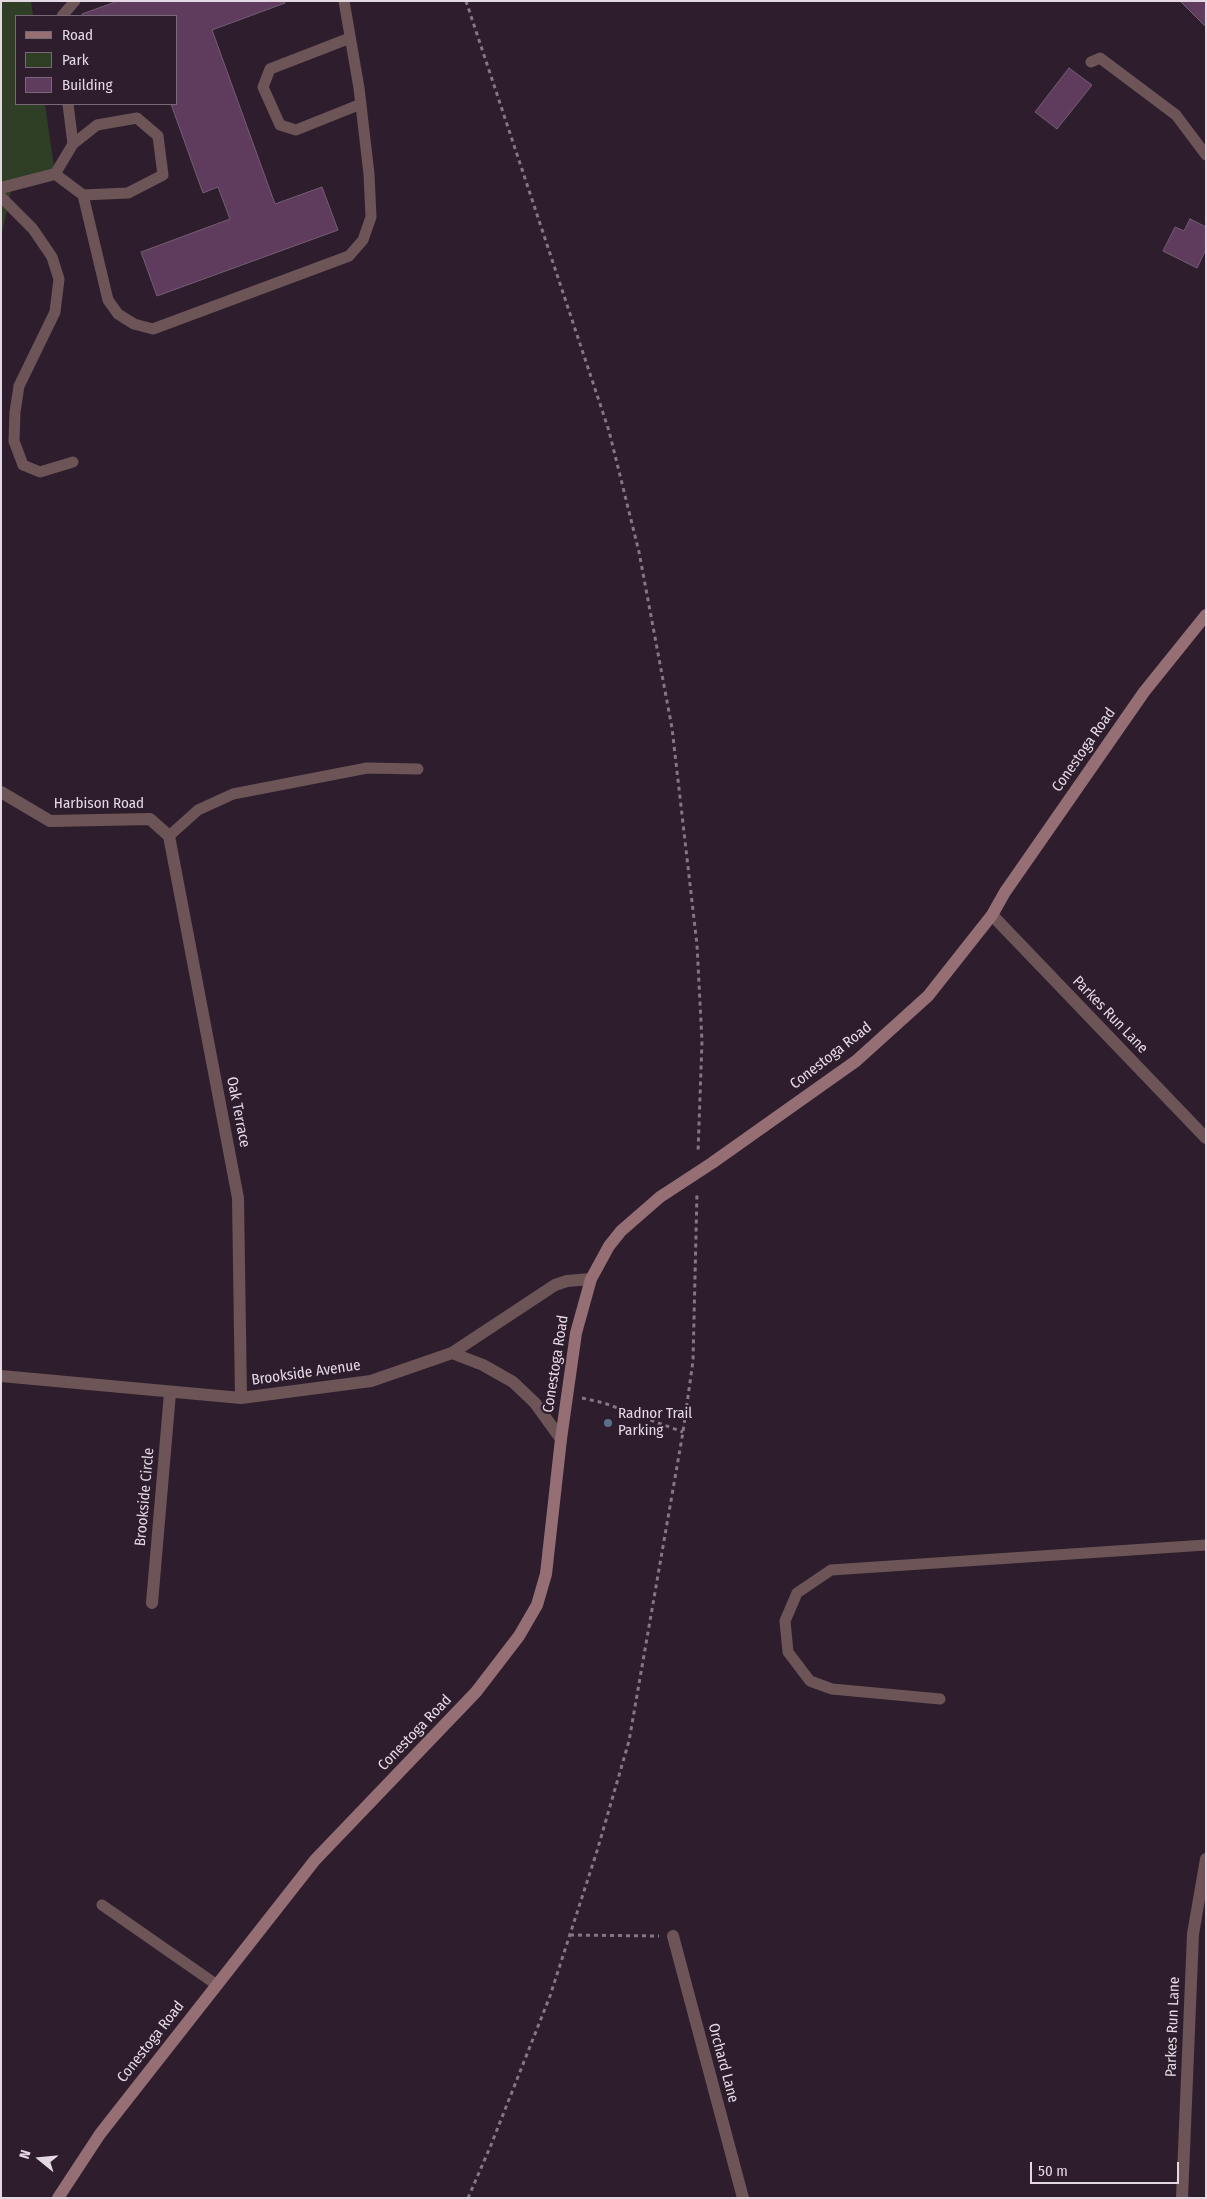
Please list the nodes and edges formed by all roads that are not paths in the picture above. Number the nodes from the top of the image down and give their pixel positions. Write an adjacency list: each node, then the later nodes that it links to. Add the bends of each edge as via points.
1 (75, 1): 3 (lane)
2 (344, 1): 4 (lane)
3 (63, 15)
4 (350, 38): 6 (lane); 6 (lane, via 270,69 263,88 280,125 296,130)
5 (1091, 62): 9 (lane, via 1100,58 1176,116)
6 (361, 104): 12 (lane, via 371,217 363,240 349,256 153,329 134,324 118,314 108,300)
7 (68, 105): 8 (lane)
8 (73, 144): 10 (lane); 12 (lane, via 97,125 137,118 158,136 163,176 128,193)
9 (1206, 155)
10 (56, 174): 11 (street); 12 (lane)
11 (1, 188)
12 (83, 195)
13 (1, 197): 14 (lane, via 33,229 52,257 59,280 55,312 19,386 14,440 23,466 40,472)
14 (73, 462)
15 (1206, 615): 19 (main road, Conestoga Road, via 1144,692)
16 (418, 768): 18 (lane, via 367,768 233,794 198,810)
17 (1, 792): 18 (street, Harbison Road, via 50,822 150,819)
18 (169, 836): 25 (street, Oak Terrace, via 238,1198)
19 (992, 915): 20 (street, Parkes Run Lane); 21 (main road, Conestoga Road, via 928,996 856,1060 640,1213 609,1246)
20 (1206, 1138)
21 (591, 1279): 22 (street, Brookside Avenue, via 555,1285); 26 (main road, Conestoga Road, via 576,1333)
22 (452, 1353): 25 (street, Brookside Avenue, via 371,1381); 26 (street, via 513,1382 535,1403)
23 (1, 1376): 24 (street, Brookside Avenue)
24 (170, 1393): 25 (street, Brookside Avenue); 28 (street, Brookside Circle)
25 (242, 1398)
26 (561, 1439): 35 (main road, Conestoga Road, via 546,1574 537,1605 519,1636 476,1692 315,1860)
27 (1206, 1545): 29 (lane, via 831,1570 797,1593 784,1621 788,1652 810,1682 832,1689)
28 (152, 1603)
29 (940, 1699)
30 (1206, 1859): 32 (street, Parkes Run Lane)
31 (102, 1905): 35 (lane)
32 (1193, 1934): 34 (street); 38 (street, Parkes Run Lane)
33 (672, 1936): 37 (street, Orchard Lane)
34 (1206, 1940)
35 (217, 1985): 36 (main road, Conestoga Road, via 100,2134)
36 (58, 2198)
37 (743, 2198)
38 (1182, 2198)

